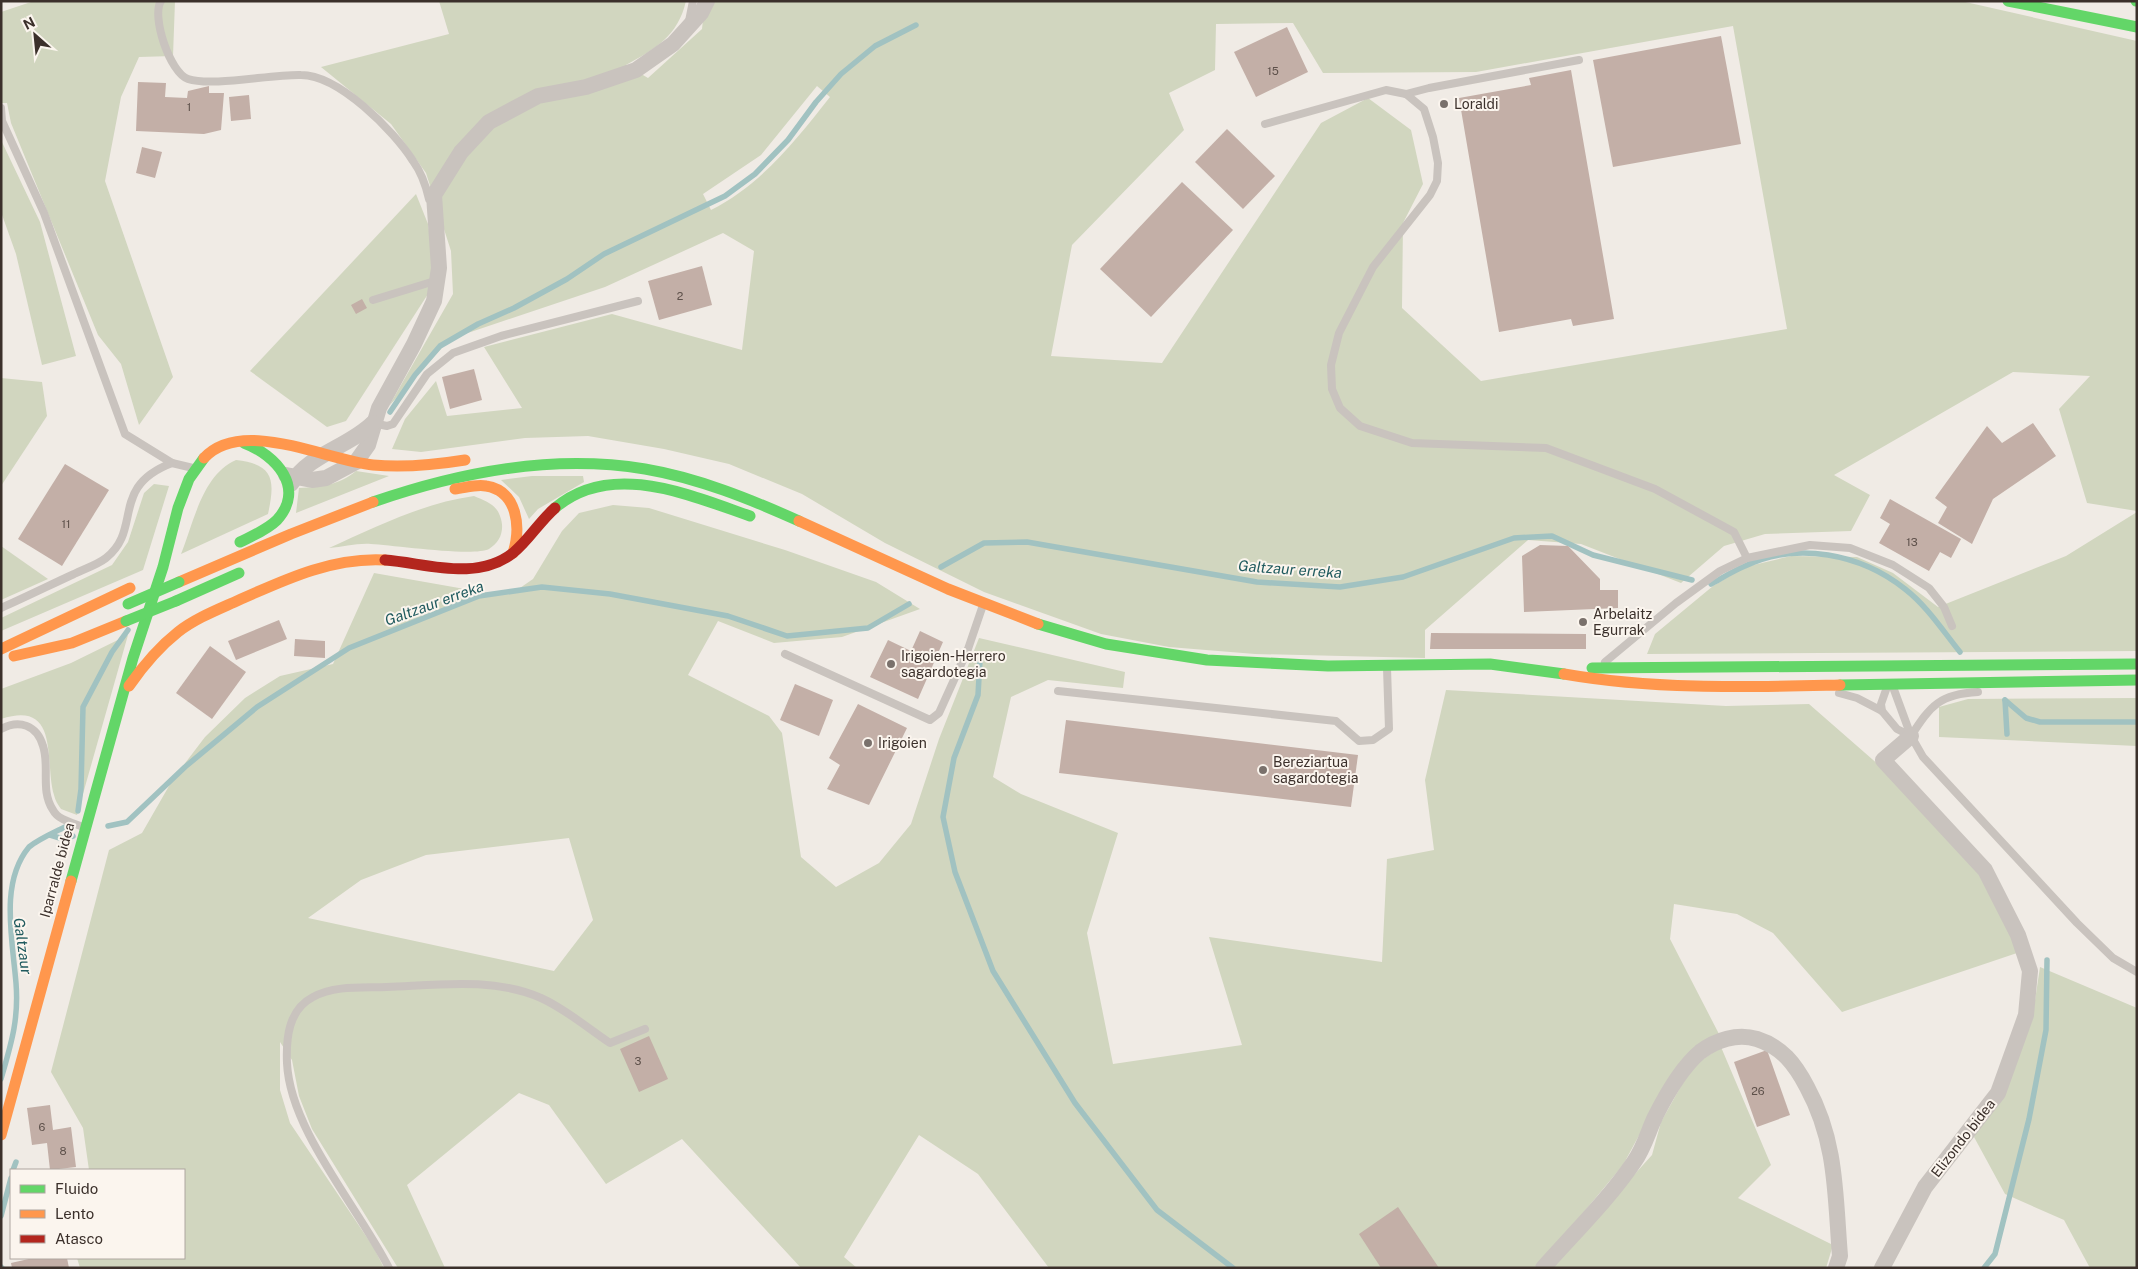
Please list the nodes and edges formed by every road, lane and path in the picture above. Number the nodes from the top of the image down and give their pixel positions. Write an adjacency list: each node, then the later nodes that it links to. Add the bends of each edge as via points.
1 (161, 1): 11 (lane, via 158,6 161,31 172,64 186,78 208,81 304,75 332,84 356,101 388,129 414,161 426,186)
2 (693, 1): 6 (lane)
3 (707, 1): 6 (street)
4 (2008, 1): 5 (main road)
5 (2137, 27)
6 (686, 29): 11 (street, via 673,44 636,70 586,87 538,96 490,122 462,152 434,195)
7 (1579, 60): 8 (lane)
8 (1406, 94): 10 (lane, via 1386,90); 30 (lane, via 1424,109 1438,163 1437,181 1430,195 1373,268 1339,334 1331,366 1332,389 1340,408 1360,426 1412,443 1546,448 1656,489 1734,532)
9 (1, 108): 21 (lane, via 2,121 44,213 125,434)
10 (1265, 124)
11 (438, 232): 12 (street)
12 (438, 280): 13 (lane); 15 (street, via 434,301)
13 (373, 300)
14 (638, 301): 15 (lane, via 501,336 453,353 427,374 393,424)
15 (372, 429): 18 (street); 20 (street, via 368,445); 22 (street, via 377,452)
16 (236, 442): 18 (main road, via 262,440); 23 (main road, via 212,450); 25 (main road, via 262,450)
17 (603, 452): 24 (main road, via 654,462 676,470)
18 (323, 455): 20 (main road); 25 (street)
19 (480, 457): 22 (main road)
20 (356, 462): 22 (main road); 25 (street, via 326,478)
21 (172, 463): 23 (lane); 37 (lane, via 141,482 134,492 119,544 105,559)
22 (389, 466)
23 (196, 469): 33 (main road)
24 (686, 479): 27 (main road); 36 (main road, bridge, via 641,468 561,463 463,474 387,495)
25 (290, 480): 28 (main road, via 285,509 278,519)
26 (389, 509): 29 (main road, via 456,489 488,486 506,498 516,514 519,533)
27 (803, 523): 29 (main road, via 757,519 673,491 612,483 584,491 557,505 527,542); 35 (main road)
28 (225, 548)
29 (513, 553): 34 (main road, via 503,561 481,568 373,559 350,561 297,575)
30 (1747, 558): 40 (lane, via 1810,546 1850,548 1893,565 1929,588); 54 (lane, via 1720,571 1683,598)
31 (172, 570): 33 (main road)
32 (247, 570): 48 (main road, bridge, via 79,642)
33 (143, 586): 38 (main road); 42 (main road); 44 (main road)
34 (234, 602): 39 (main road); 46 (main road, via 209,618)
35 (983, 605): 47 (lane, via 968,649 939,713 930,720); 52 (main road, via 1070,635 1179,658 1228,663)
36 (124, 606)
37 (1, 608)
38 (162, 622): 39 (main road); 43 (main road)
39 (186, 626): 43 (main road)
40 (1952, 626)
41 (67, 632): 48 (main road)
42 (140, 635): 45 (main road); 62 (main road)
43 (166, 641): 45 (main road); 46 (main road)
44 (1, 649)
45 (156, 652): 46 (main road); 62 (main road)
46 (168, 654): 65 (main road, via 144,680)
47 (786, 654)
48 (14, 656): 49 (main road)
49 (1, 662)
50 (2113, 664): 51 (main road); 53 (main road); 56 (main road, via 2074,673)
51 (2137, 664)
52 (1388, 666): 55 (main road, via 1487,664); 61 (lane, via 1389,729 1373,740 1359,741 1336,721)
53 (1677, 667): 54 (main road); 57 (main road, via 1703,673)
54 (1597, 668): 55 (main road)
55 (1551, 671): 60 (main road, via 1583,679 1650,685)
56 (1908, 673): 57 (lane)
57 (1884, 678): 59 (main road); 60 (main road); 63 (lane); 66 (lane, via 1897,693)
58 (2137, 680): 59 (main road)
59 (2104, 683): 66 (lane, via 2071,690 1960,693 1941,699 1930,707)
60 (1802, 685): 63 (lane, via 1857,698)
61 (1058, 690)
62 (122, 696): 65 (main road)
63 (1882, 711): 66 (lane, via 1897,729)
64 (1, 729): 67 (lane, via 23,723 35,731 44,746 46,793 53,811)
65 (114, 729): 67 (main road, Iparralde bidea)
66 (1911, 736): 68 (lane, via 1923,758 2063,909 2114,958); 74 (street, Elizondo bidea, via 1883,760 1985,870 2018,934 2030,971 2026,1015 1998,1093 1925,1187)
67 (84, 828): 70 (main road, Iparralde bidea)
68 (2137, 972)
69 (644, 1029): 71 (lane, via 610,1044 541,998 510,988 465,984 336,989 312,997 297,1011 287,1034 287,1066 294,1105 308,1134)
70 (2, 1130)
71 (389, 1268)
72 (1542, 1268): 73 (street, via 1611,1193 1635,1160 1655,1117 1684,1068 1715,1042 1733,1037 1768,1042 1781,1050 1793,1063 1812,1096 1827,1131 1833,1160 1840,1256)
73 (1836, 1268)
74 (1882, 1268)

